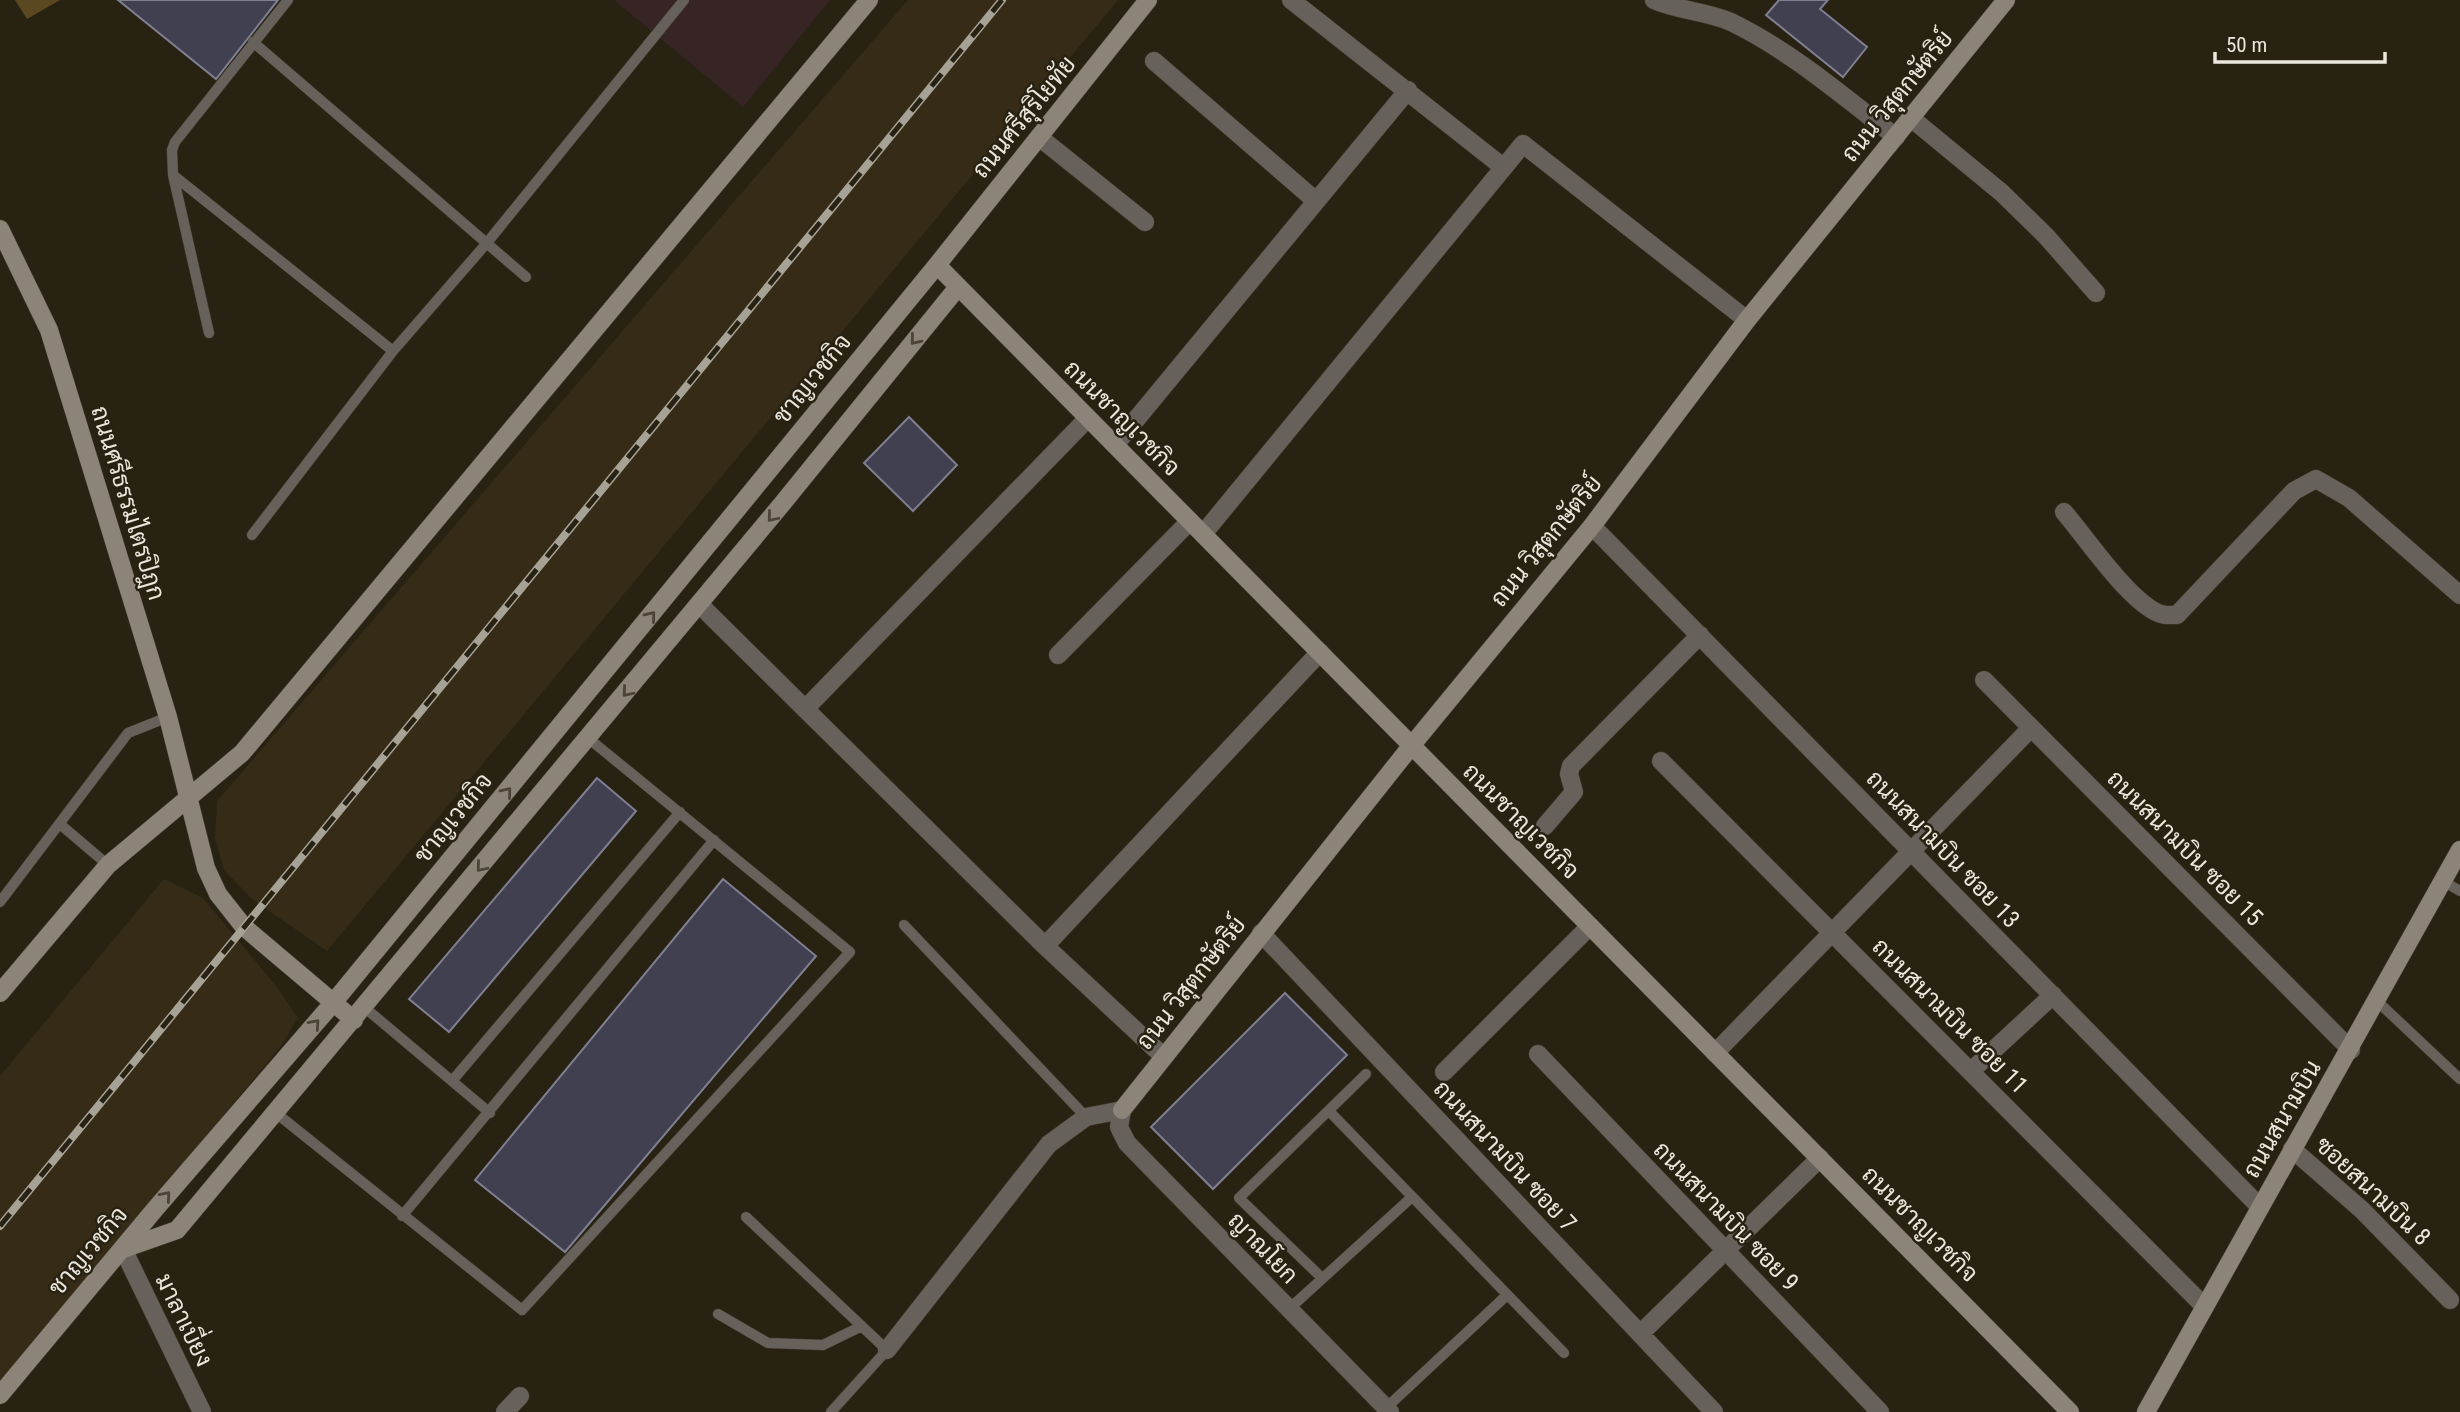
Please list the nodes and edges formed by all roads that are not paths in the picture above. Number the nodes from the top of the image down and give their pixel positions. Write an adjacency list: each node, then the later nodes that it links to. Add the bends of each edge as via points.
1 (288, 0): 8 (lane)
2 (684, 0): 19 (lane)
3 (869, 0): 46 (street, via 242,753)
4 (1149, 0): 12 (street, ถนนศรีสุริโยทัย)
5 (1291, 0): 10 (street)
6 (1654, 0): 13 (street, via 1716,16 1753,34)
7 (2006, 0): 11 (street, ถนน วิสุตกษัตริย์)
8 (253, 42): 15 (lane, via 175,142); 19 (lane)
9 (1154, 61): 16 (street)
10 (1408, 90): 14 (street); 16 (street)
11 (1911, 118): 13 (street, ถนน วิสุตกษัตริย์); 23 (street, via 2002,194)
12 (1039, 137): 17 (street); 20 (street, ถนนศรีสุริโยทัย)
13 (1896, 137): 24 (street, ถนน วิสุตกษัตริย์)
14 (1503, 167): 24 (street, via 1523,144); 32 (street)
15 (173, 175): 25 (lane); 26 (lane)
16 (1316, 201): 28 (street)
17 (1145, 222)
18 (0, 229): 41 (street, ถนนศรีธรรมไตรปิฎก, via 49,330)
19 (486, 244): 21 (lane); 26 (lane)
20 (937, 265): 22 (street, ถนนชาญเวชกิจ); 65 (street, ชาญเวชกิจ, one-way to 20)
21 (526, 277)
22 (958, 287): 27 (street, ถนนชาญเวชกิจ); 35 (street, one-way to 35)
23 (2096, 293)
24 (1747, 320): 31 (street, ถนน วิสุตกษัตริย์)
25 (209, 334)
26 (393, 351): 33 (lane)
27 (1088, 418): 28 (street, ถนนชาญเวชกิจ); 40 (street)
28 (1115, 445): 30 (street, ถนนชาญเวชกิจ)
29 (2064, 512): 34 (street, via 2138,597 2155,612 2177,615 2294,491 2316,480 2349,498)
30 (1190, 521): 32 (street, ถนนชาญเวชกิจ); 38 (street)
31 (1592, 526): 36 (street, ถนนสนามบิน ซอย 13); 44 (street, ถนน วิสุตกษัตริย์)
32 (1203, 534): 37 (street, ถนนชาญเวชกิจ)
33 (252, 535)
34 (2460, 595)
35 (699, 604): 40 (street); 43 (street, one-way to 43)
36 (1700, 635): 49 (street, via 1571,766 1574,792); 52 (street, ถนนสนามบิน ซอย 13)
37 (1320, 652): 44 (street, ถนนชาญเวชกิจ); 61 (street)
38 (1058, 655)
39 (1984, 680): 42 (street, ถนนสนามบิน ซอย 15)
40 (805, 709): 61 (street)
41 (168, 717): 46 (street, ถนนศรีธรรมไตรปิฎก); 48 (lane, via 128,733)
42 (2031, 728): 52 (street); 67 (street, ถนนสนามบิน ซอย 15)
43 (588, 738): 47 (lane); 66 (street, one-way to 66)
44 (1412, 745): 58 (street, ถนนชาญเวชกิจ); 60 (street, ถนน วิสุตกษัตริย์)
45 (1661, 761): 59 (street, ถนนสนามบิน ซอย 11)
46 (188, 798): 53 (street); 65 (street, ถนนศรีธรรมไตรปิฎก, via 206,868 218,894 244,926)
47 (680, 812): 50 (lane); 75 (lane)
48 (61, 825): 53 (lane); 56 (lane)
49 (1545, 826)
50 (714, 840): 79 (lane); 85 (lane, via 850,952 522,1310)
51 (2460, 850): 54 (street, ถนนสนามบิน)
52 (1911, 851): 59 (street); 63 (street, ถนนสนามบิน ซอย 13)
53 (108, 865): 62 (street)
54 (2443, 881): 55 (lane); 64 (street, ถนนสนามบิน)
55 (2460, 891)
56 (0, 902)
57 (904, 925): 80 (lane)
58 (1590, 926): 68 (street, ถนนชาญเวชกิจ); 72 (street)
59 (1832, 932): 68 (street); 71 (street, ถนนสนามบิน ซอย 11)
60 (1261, 933): 70 (street, ถนน วิสุตกษัตริย์); 96 (street, ถนนสนามบิน ซอย 7)
61 (1045, 946): 70 (street)
62 (0, 993)
63 (2053, 995): 71 (street); 84 (street, ถนนสนามบิน ซอย 13)
64 (2377, 1001): 67 (street, ถนนสนามบิน); 74 (lane)
65 (334, 1003): 66 (street, ถนนศรีธรรมไตรปิฎก); 87 (street, ชาญเวชกิจ, one-way to 65)
66 (359, 1013): 75 (lane); 78 (street)
67 (2351, 1050): 81 (street, ถนนสนามบิน)
68 (1715, 1053): 82 (street, ถนนชาญเวชกิจ)
69 (1538, 1054): 88 (street, ถนนสนามบิน ซอย 9)
70 (1163, 1056): 76 (street, ถนน วิสุตกษัตริย์)
71 (1971, 1071): 92 (street, ถนนสนามบิน ซอย 11)
72 (1444, 1072)
73 (1366, 1074): 77 (lane)
74 (2460, 1079)
75 (452, 1081): 79 (lane)
76 (1122, 1110): 80 (street); 93 (street, ญาณโยก, via 1119,1127 1127,1143)
77 (1329, 1111): 83 (lane); 89 (lane, via 1239,1198)
78 (276, 1113): 85 (lane); 87 (street, via 177,1230)
79 (490, 1113): 85 (lane)
80 (1086, 1117): 97 (street, via 1049,1144)
81 (2292, 1149): 84 (street, ถนนสนามบิน); 91 (street, ซอยสนามบิน 8, via 2362,1210)
82 (1820, 1158): 88 (street); 107 (street, ถนนชาญเวชกิจ)
83 (1412, 1197): 89 (lane); 90 (lane)
84 (2259, 1206): 92 (street, ถนนสนามบิน)
85 (402, 1216)
86 (746, 1217): 95 (lane)
87 (123, 1248): 99 (street, ชาญเวชกิจ); 102 (street, มาลาเบี่ยง)
88 (1725, 1251): 96 (street); 106 (street, ถนนสนามบิน ซอย 9)
89 (1322, 1278): 93 (lane)
90 (1507, 1294): 98 (lane); 101 (lane)
91 (2450, 1300)
92 (2204, 1306): 108 (street, ถนนสนามบิน)
93 (1289, 1309): 101 (street, ญาณโยก)
94 (718, 1314): 95 (lane, via 768,1343 824,1345)
95 (862, 1326): 97 (lane)
96 (1640, 1334): 105 (street, ถนนสนามบิน ซอย 7)
97 (887, 1350): 104 (lane)
98 (1564, 1353)
99 (0, 1395)
100 (520, 1396): 103 (street)
101 (1388, 1410)
102 (202, 1412)
103 (505, 1412)
104 (831, 1412)
105 (1714, 1412)
106 (1880, 1412)
107 (2070, 1412)
108 (2146, 1412)

